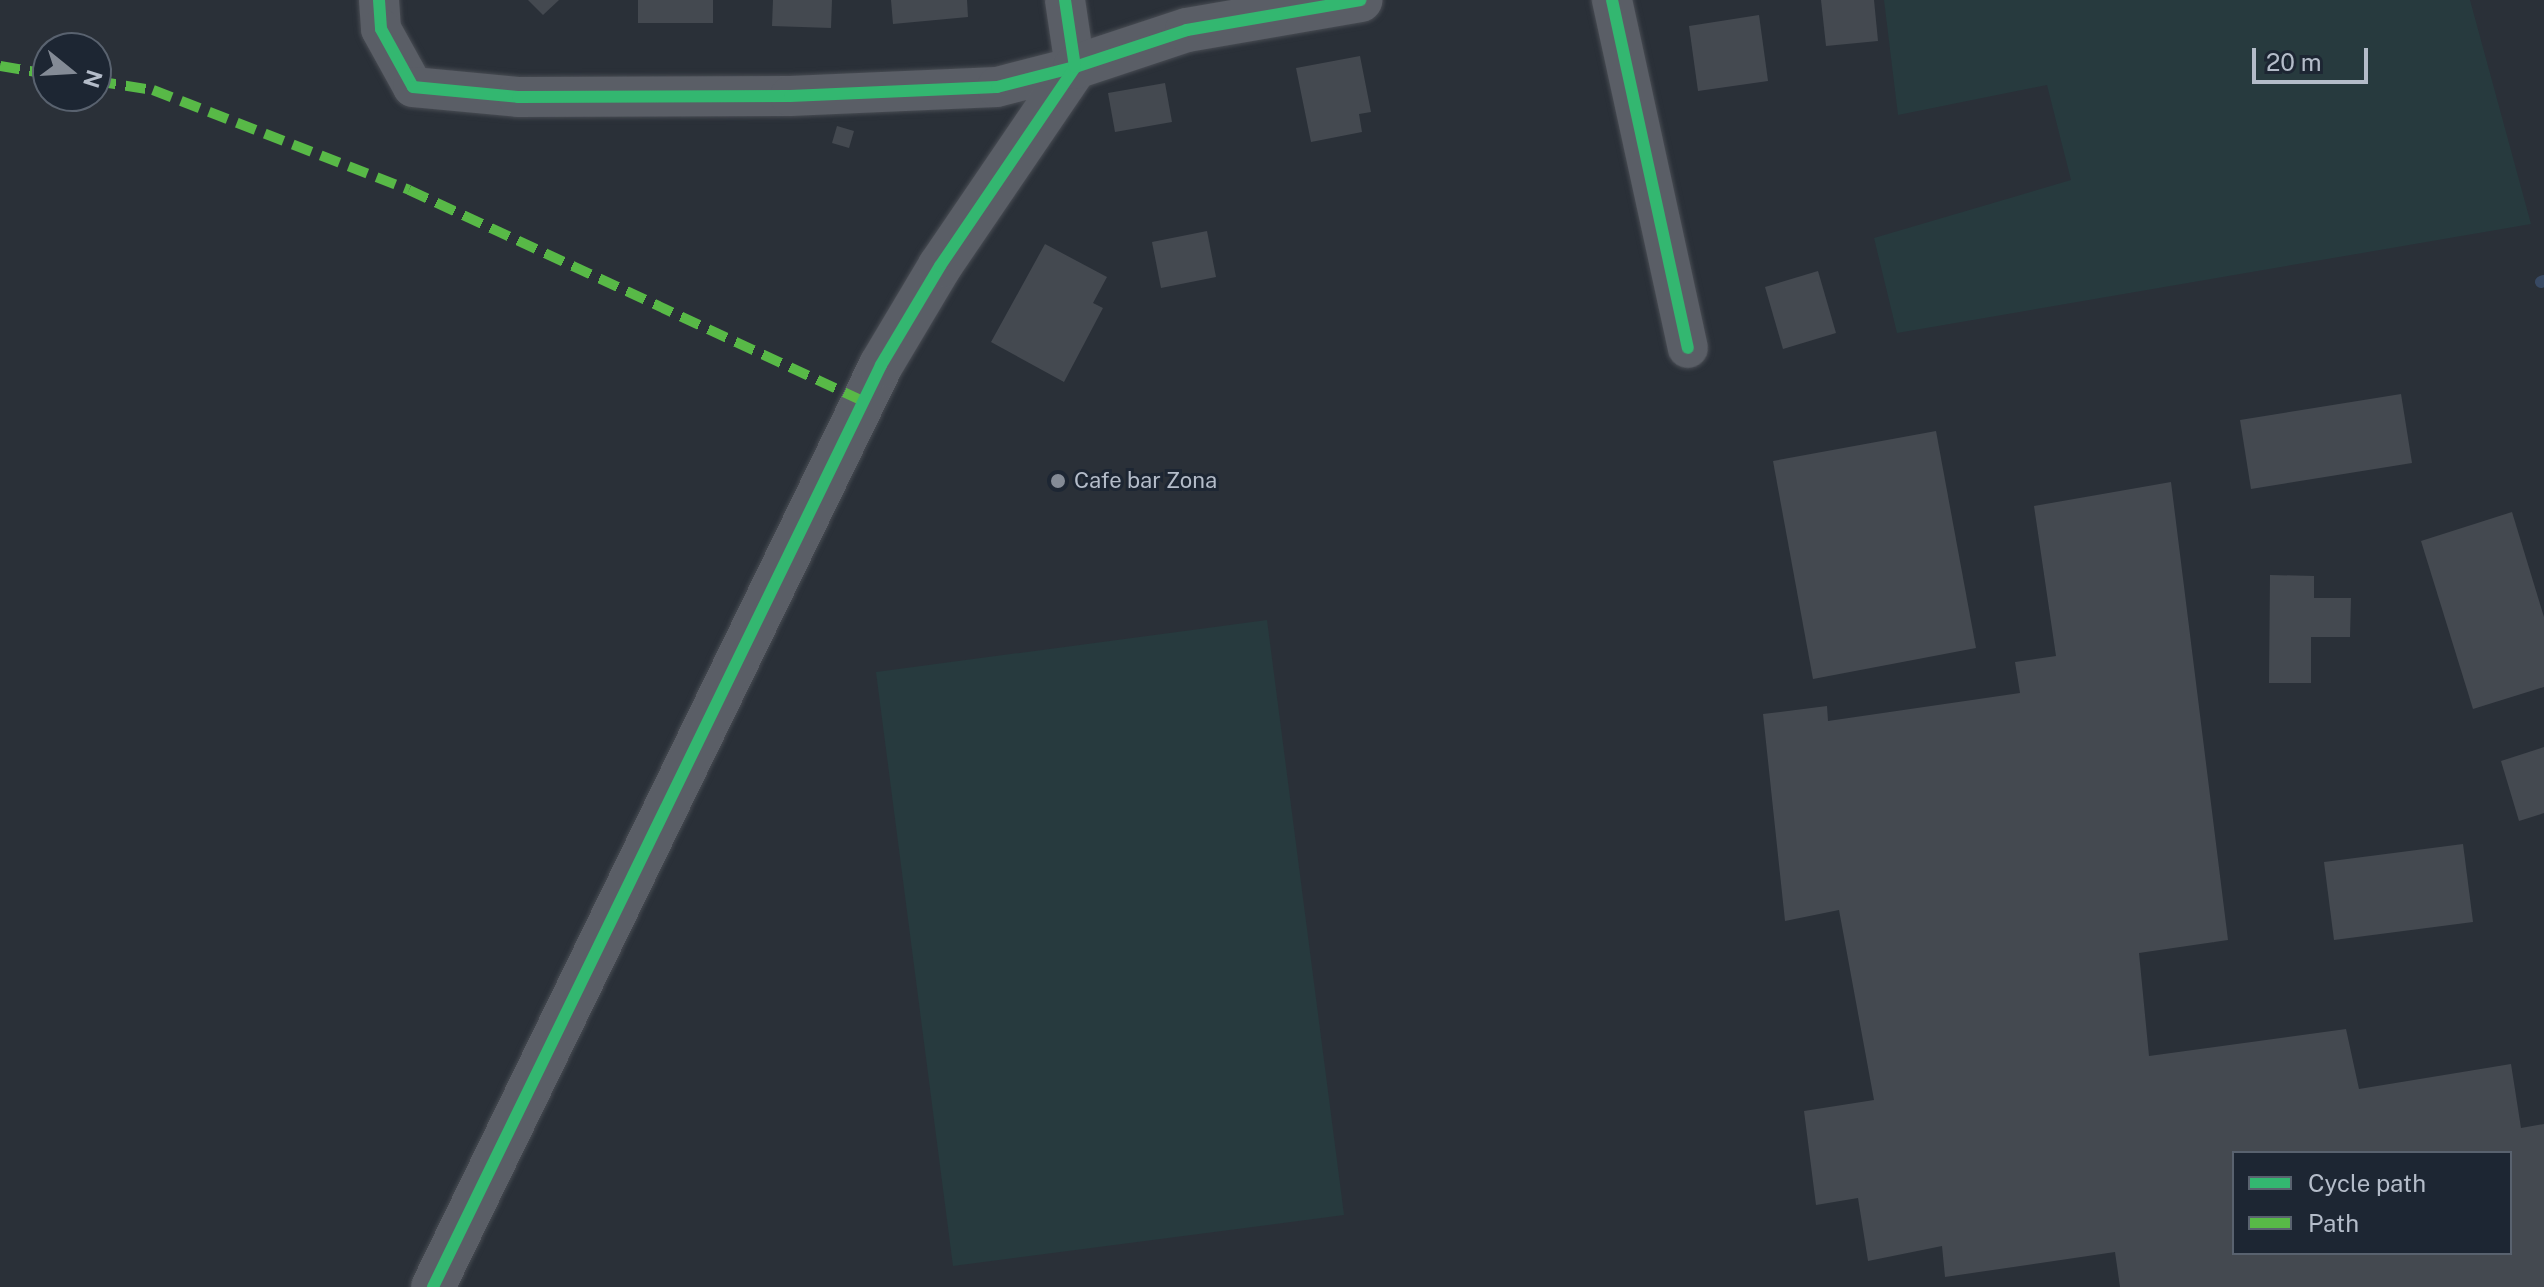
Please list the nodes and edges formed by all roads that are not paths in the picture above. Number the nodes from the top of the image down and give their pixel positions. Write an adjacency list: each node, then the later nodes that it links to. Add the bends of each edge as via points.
1 (379, 0): 5 (street, via 381,29 413,87 443,90 518,97 790,96 997,87)
2 (1065, 0): 5 (street)
3 (1360, 0): 5 (street, via 1187,30)
4 (1612, 0): 6 (street)
5 (1075, 67): 7 (street, via 940,266 881,365)
6 (1688, 348)
7 (433, 1287)

